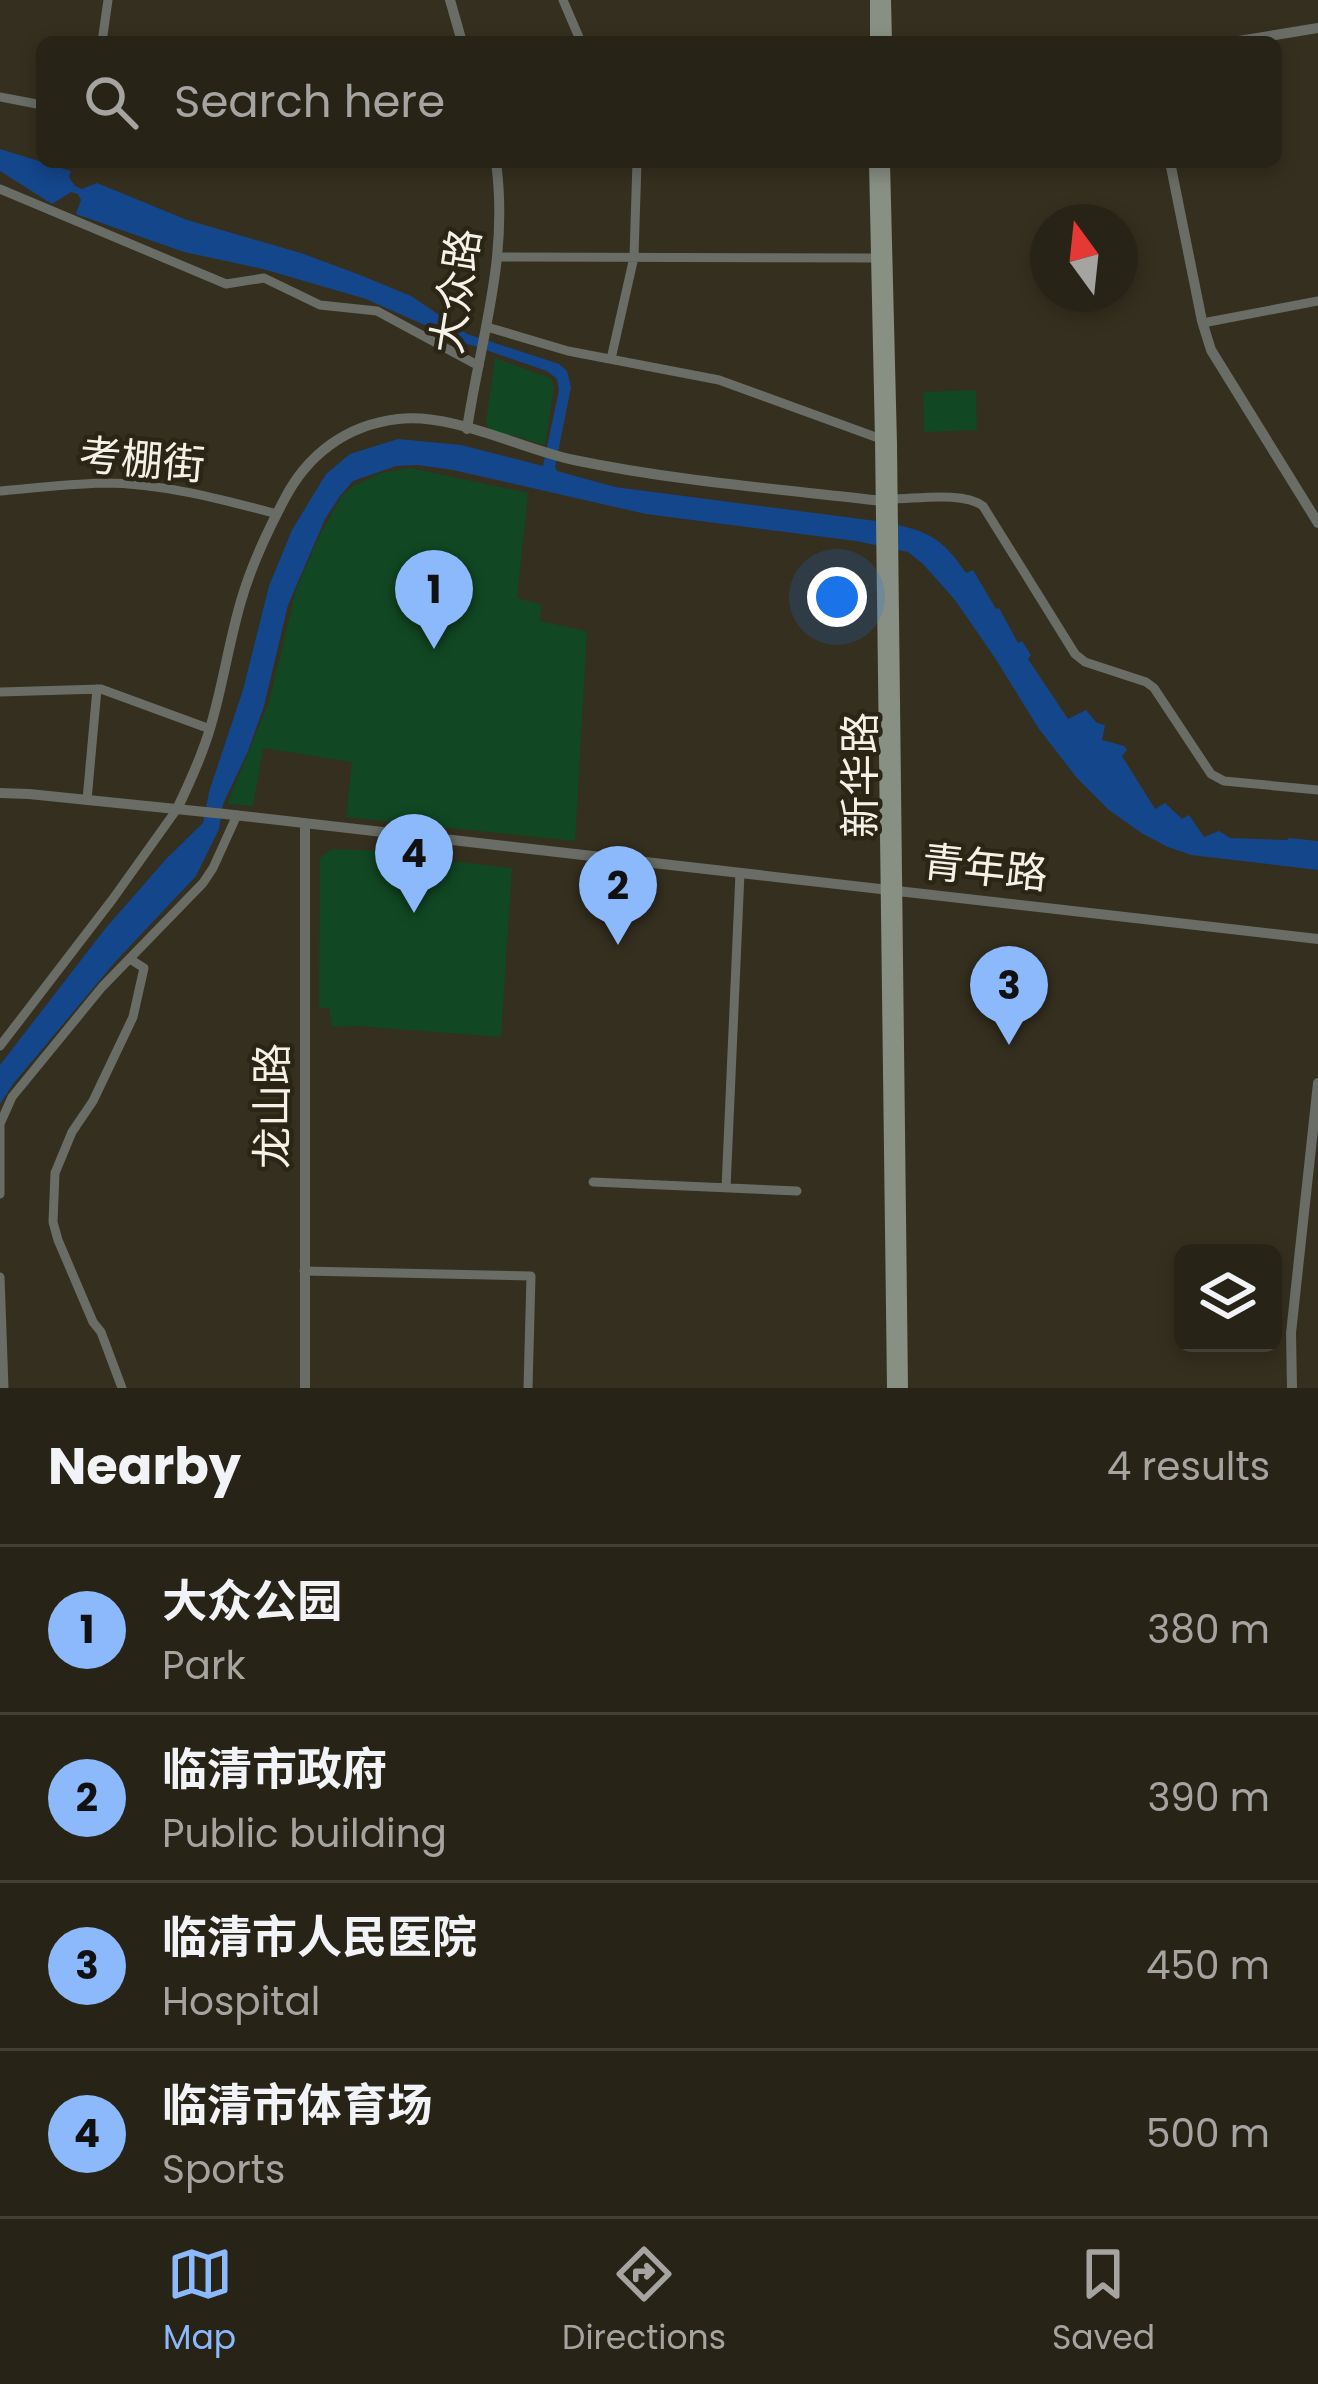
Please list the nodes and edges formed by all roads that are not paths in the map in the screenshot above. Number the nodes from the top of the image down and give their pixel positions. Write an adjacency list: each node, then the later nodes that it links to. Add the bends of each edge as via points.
1 (108, 0): 7 (street)
2 (450, 0): 8 (street)
3 (563, 0): 9 (street)
4 (876, 0): 10 (main road)
5 (885, 0): 11 (main road)
6 (1318, 28): 12 (street)
7 (103, 36)
8 (460, 36)
9 (578, 36)
10 (876, 36)
11 (886, 36)
12 (1269, 36)
13 (0, 98): 14 (street)
14 (36, 104)
15 (497, 168): 22 (street, 大众路)
16 (637, 168): 23 (street)
17 (875, 168): 24 (main road, 新华路)
18 (884, 168): 33 (main road, 新华路)
19 (1174, 168): 26 (street)
20 (1174, 168): 36 (street, via 1211,350)
21 (0, 189): 29 (street, via 226,284 264,278 320,305 377,311)
22 (498, 257): 23 (street); 27 (street, 大众路)
23 (634, 257): 24 (street); 28 (street)
24 (876, 258): 31 (main road, 新华路)
25 (1318, 301): 26 (street)
26 (1208, 322): 34 (street)
27 (487, 327): 28 (street); 29 (street, 大众路)
28 (611, 359): 31 (street, via 719,380)
29 (478, 367): 30 (street, 大众路)
30 (467, 429): 33 (street, via 639,473); 35 (street, via 424,418 346,434 308,463)
31 (881, 439): 33 (main road, 新华路)
32 (0, 490): 35 (street, 考棚街, via 105,483)
33 (887, 505): 40 (street, via 977,501 1076,654 1154,688 1207,770 1224,781); 47 (main road, 新华路)
34 (1318, 512)
35 (277, 514): 39 (street, via 241,600)
36 (1318, 523)
37 (97, 689): 38 (street); 39 (street); 42 (street)
38 (0, 692)
39 (210, 729): 43 (street)
40 (1318, 790)
41 (0, 794): 42 (street, 青年路)
42 (87, 800): 43 (street, 青年路)
43 (177, 809): 44 (street, 青年路); 50 (street)
44 (237, 815): 45 (street, 青年路); 49 (street, via 203,883)
45 (305, 823): 46 (street, 青年路); 56 (street, 龙山路)
46 (740, 873): 47 (street, 青年路); 53 (street)
47 (889, 890): 48 (street, 青年路); 62 (main road, 新华路); 63 (main road, 新华路)
48 (1318, 939)
49 (130, 959): 55 (street, via 12,1097 0,1124); 59 (street, via 144,968 133,1017 57,1165 53,1222)
50 (0, 1046)
51 (1318, 1083): 64 (street)
52 (593, 1182): 53 (street)
53 (726, 1188): 54 (street)
54 (796, 1192)
55 (0, 1194)
56 (304, 1270): 60 (street, 龙山路); 61 (street, via 531,1276)
57 (0, 1277): 58 (street)
58 (4, 1388)
59 (122, 1388)
60 (305, 1388)
61 (528, 1388)
62 (892, 1388)
63 (902, 1388)
64 (1292, 1388)

